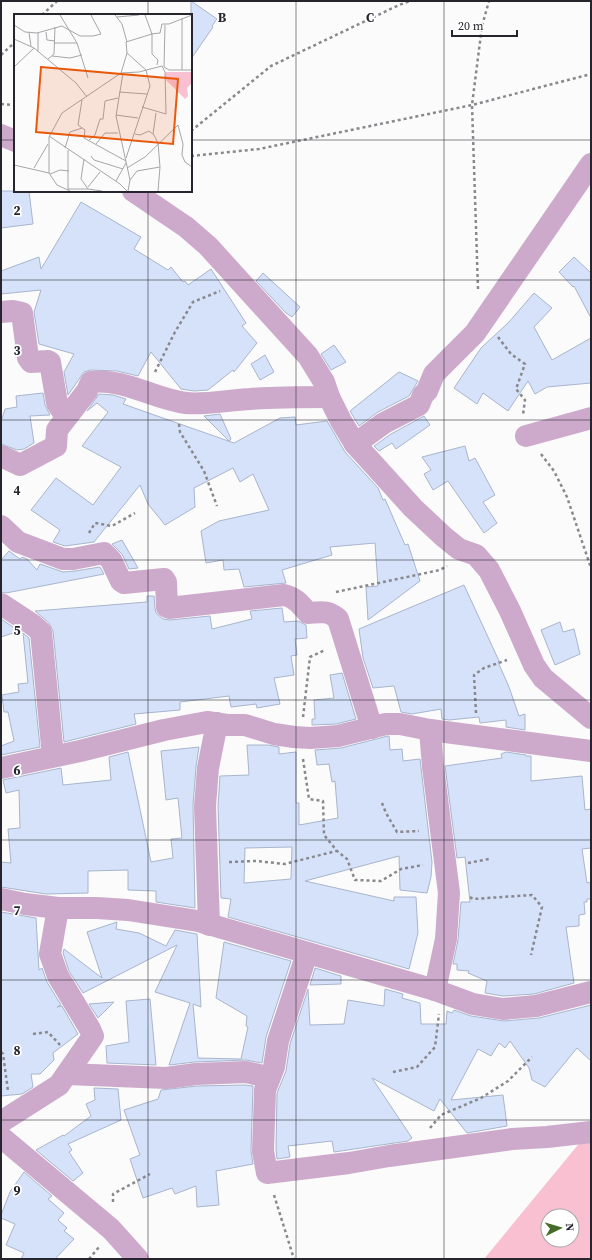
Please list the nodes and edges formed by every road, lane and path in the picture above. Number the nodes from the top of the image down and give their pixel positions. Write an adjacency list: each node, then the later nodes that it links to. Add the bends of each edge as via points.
1 (57, 1): 3 (path)
2 (410, 1): 9 (path, via 271,66)
3 (46, 14)
4 (14, 43): 5 (path)
5 (1, 55)
6 (591, 74): 12 (path, via 464,107 259,149)
7 (1, 104): 8 (path)
8 (14, 105)
9 (192, 130)
10 (1, 135): 11 (street)
11 (14, 141)
12 (192, 156)
13 (591, 164): 23 (street, via 475,333 434,374 419,405 384,423)
14 (134, 192): 15 (street, via 186,227 208,246)
15 (241, 282): 17 (path, via 193,302); 18 (street, via 308,356 324,382)
16 (1, 312): 20 (street, via 13,310 22,313 28,358 31,362 50,362 57,403)
17 (145, 391): 19 (street); 20 (street, via 105,380 91,382)
18 (329, 397): 19 (street, via 196,403); 23 (street)
19 (177, 401): 25 (path, via 180,432 204,471)
20 (66, 417): 24 (street, via 57,430 56,446 20,465)
21 (591, 418): 22 (street)
22 (526, 436)
23 (355, 444): 27 (street, via 423,518 459,549)
24 (1, 456)
25 (217, 506)
26 (1, 526): 30 (street, via 18,542 63,559 104,553 124,583 164,579 169,608 291,596 308,613 332,613 338,619)
27 (470, 553): 28 (path, via 440,570); 31 (street, via 476,555 489,570)
28 (335, 592)
29 (1, 604): 39 (street, via 41,632)
30 (346, 641): 34 (street); 37 (path, via 310,657)
31 (528, 652): 32 (street, via 543,678); 36 (path, via 484,668 474,675)
32 (591, 718)
33 (217, 724): 37 (street, via 244,725); 39 (street, via 206,722 164,730); 45 (street, via 205,799)
34 (372, 728): 35 (street, via 400,724); 37 (street, via 338,736)
35 (430, 730): 36 (street); 42 (street)
36 (477, 736): 38 (street)
37 (300, 738): 43 (path, via 309,799 323,802 324,835)
38 (591, 751)
39 (53, 756): 40 (street)
40 (1, 768)
41 (382, 803): 42 (path, via 397,832)
42 (441, 829): 44 (street)
43 (337, 851): 44 (path, via 347,858 355,880 381,881 401,869); 45 (path, via 285,864 256,861)
44 (446, 860): 46 (street)
45 (207, 863): 49 (street)
46 (448, 883): 51 (path, via 473,899 532,895 542,907); 52 (street, via 446,939)
47 (1, 899): 48 (street)
48 (58, 908): 49 (street, via 128,910); 57 (street, via 50,954 58,976 93,1036)
49 (209, 925): 50 (street)
50 (307, 953): 52 (street); 59 (street, via 278,1041)
51 (531, 955)
52 (439, 991): 53 (street, via 473,1004 503,1009 536,1006); 58 (path, via 435,1047 417,1067)
53 (591, 992)
54 (33, 1034): 57 (path, via 48,1032)
55 (1, 1052): 60 (path)
56 (532, 1057): 61 (path, via 508,1081 481,1098 441,1115)
57 (71, 1068): 59 (street, via 166,1078 246,1072); 60 (street, via 59,1085)
58 (393, 1072)
59 (269, 1079): 64 (street, via 265,1090 263,1133)
60 (6, 1119)
61 (429, 1130)
62 (591, 1132): 64 (street, via 512,1139)
63 (1, 1137): 65 (street, via 111,1229)
64 (267, 1173): 66 (path)
65 (138, 1259)
66 (294, 1259)

